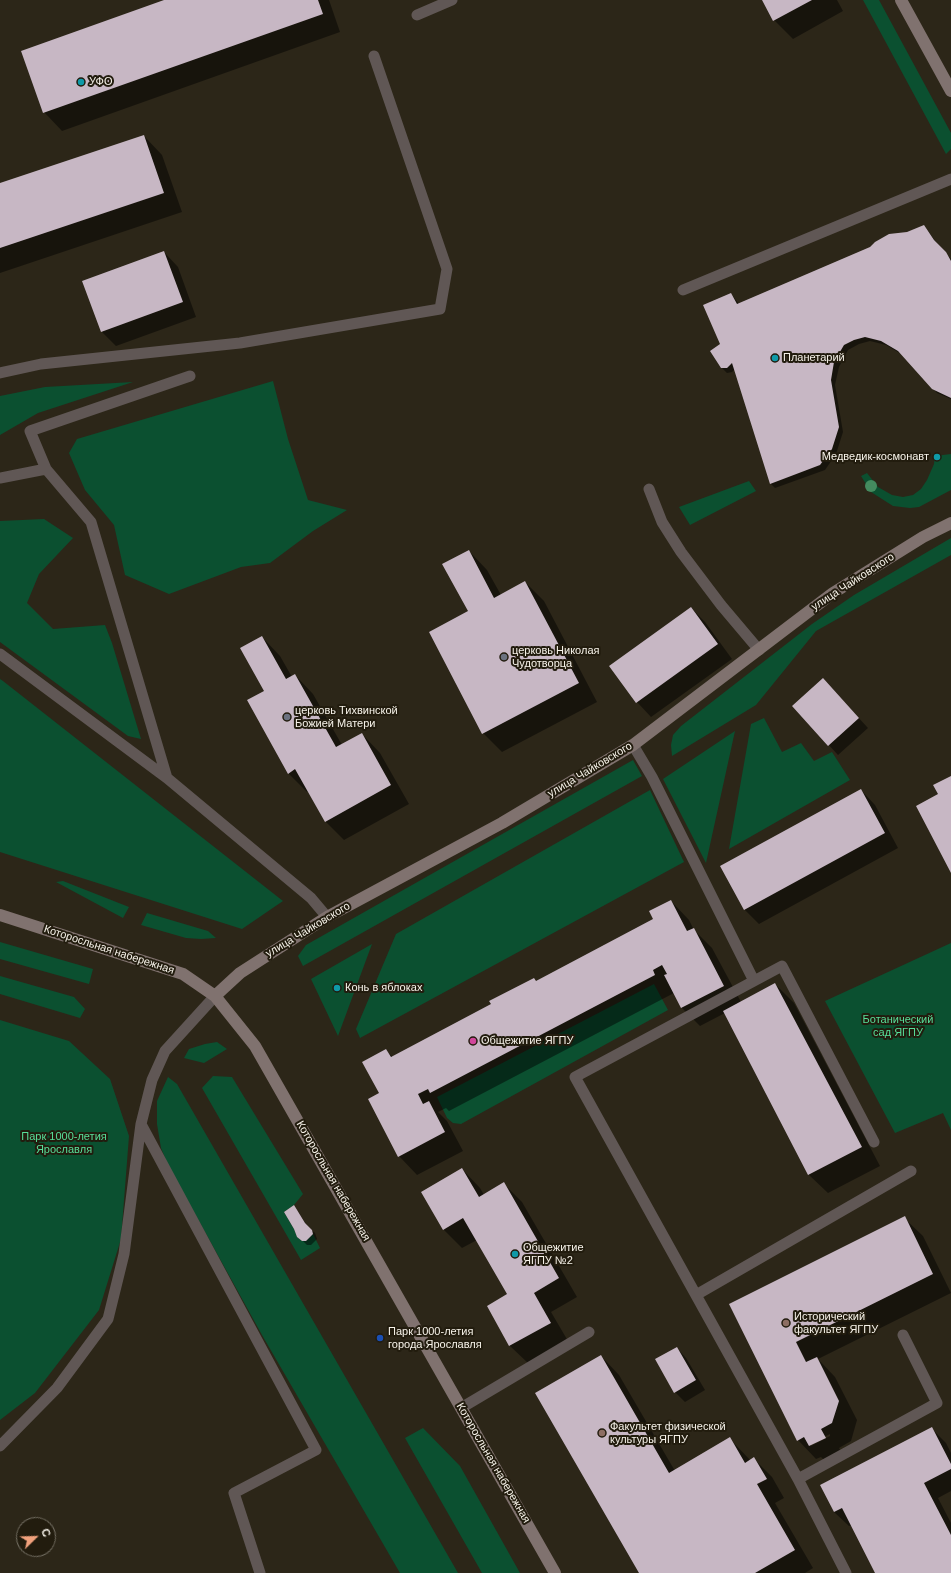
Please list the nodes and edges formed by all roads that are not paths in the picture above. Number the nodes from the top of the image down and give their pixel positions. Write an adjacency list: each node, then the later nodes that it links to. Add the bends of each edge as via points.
1 (452, 0): 3 (lane)
2 (901, 0): 5 (main road)
3 (417, 15)
4 (374, 56): 9 (lane, via 447,269 440,309 240,343 41,364)
5 (948, 78): 6 (main road)
6 (951, 91)
7 (951, 178): 8 (lane)
8 (683, 290)
9 (0, 373)
10 (190, 376): 11 (lane, via 30,431)
11 (46, 469): 12 (lane); 18 (lane, via 91,522)
12 (0, 478)
13 (649, 489): 15 (lane, via 662,522 681,552)
14 (951, 523): 15 (main road, улица Чайковского, via 923,537 838,589)
15 (759, 650): 17 (main road, улица Чайковского)
16 (0, 654): 18 (lane)
17 (633, 745): 20 (main road, улица Чайковского, via 502,822); 21 (lane)
18 (166, 778): 20 (lane, via 311,898)
19 (0, 915): 22 (main road, Которосльная набережная, via 183,974)
20 (327, 917): 22 (main road, улица Чайковского, via 240,973)
21 (754, 981): 24 (lane, via 782,966); 26 (lane, via 576,1077)
22 (215, 996): 23 (lane, via 165,1051 152,1080); 29 (main road, Которосльная набережная, via 255,1046)
23 (141, 1124): 30 (lane, via 124,1254 108,1319 57,1388); 32 (lane, via 316,1450 234,1493)
24 (874, 1142)
25 (912, 1171): 26 (lane)
26 (696, 1295): 31 (lane)
27 (589, 1332): 29 (lane)
28 (903, 1335): 31 (lane, via 937,1403)
29 (462, 1408): 33 (main road, Которосльная набережная)
30 (0, 1446)
31 (798, 1479): 34 (lane)
32 (260, 1573)
33 (555, 1573)
34 (846, 1573)

